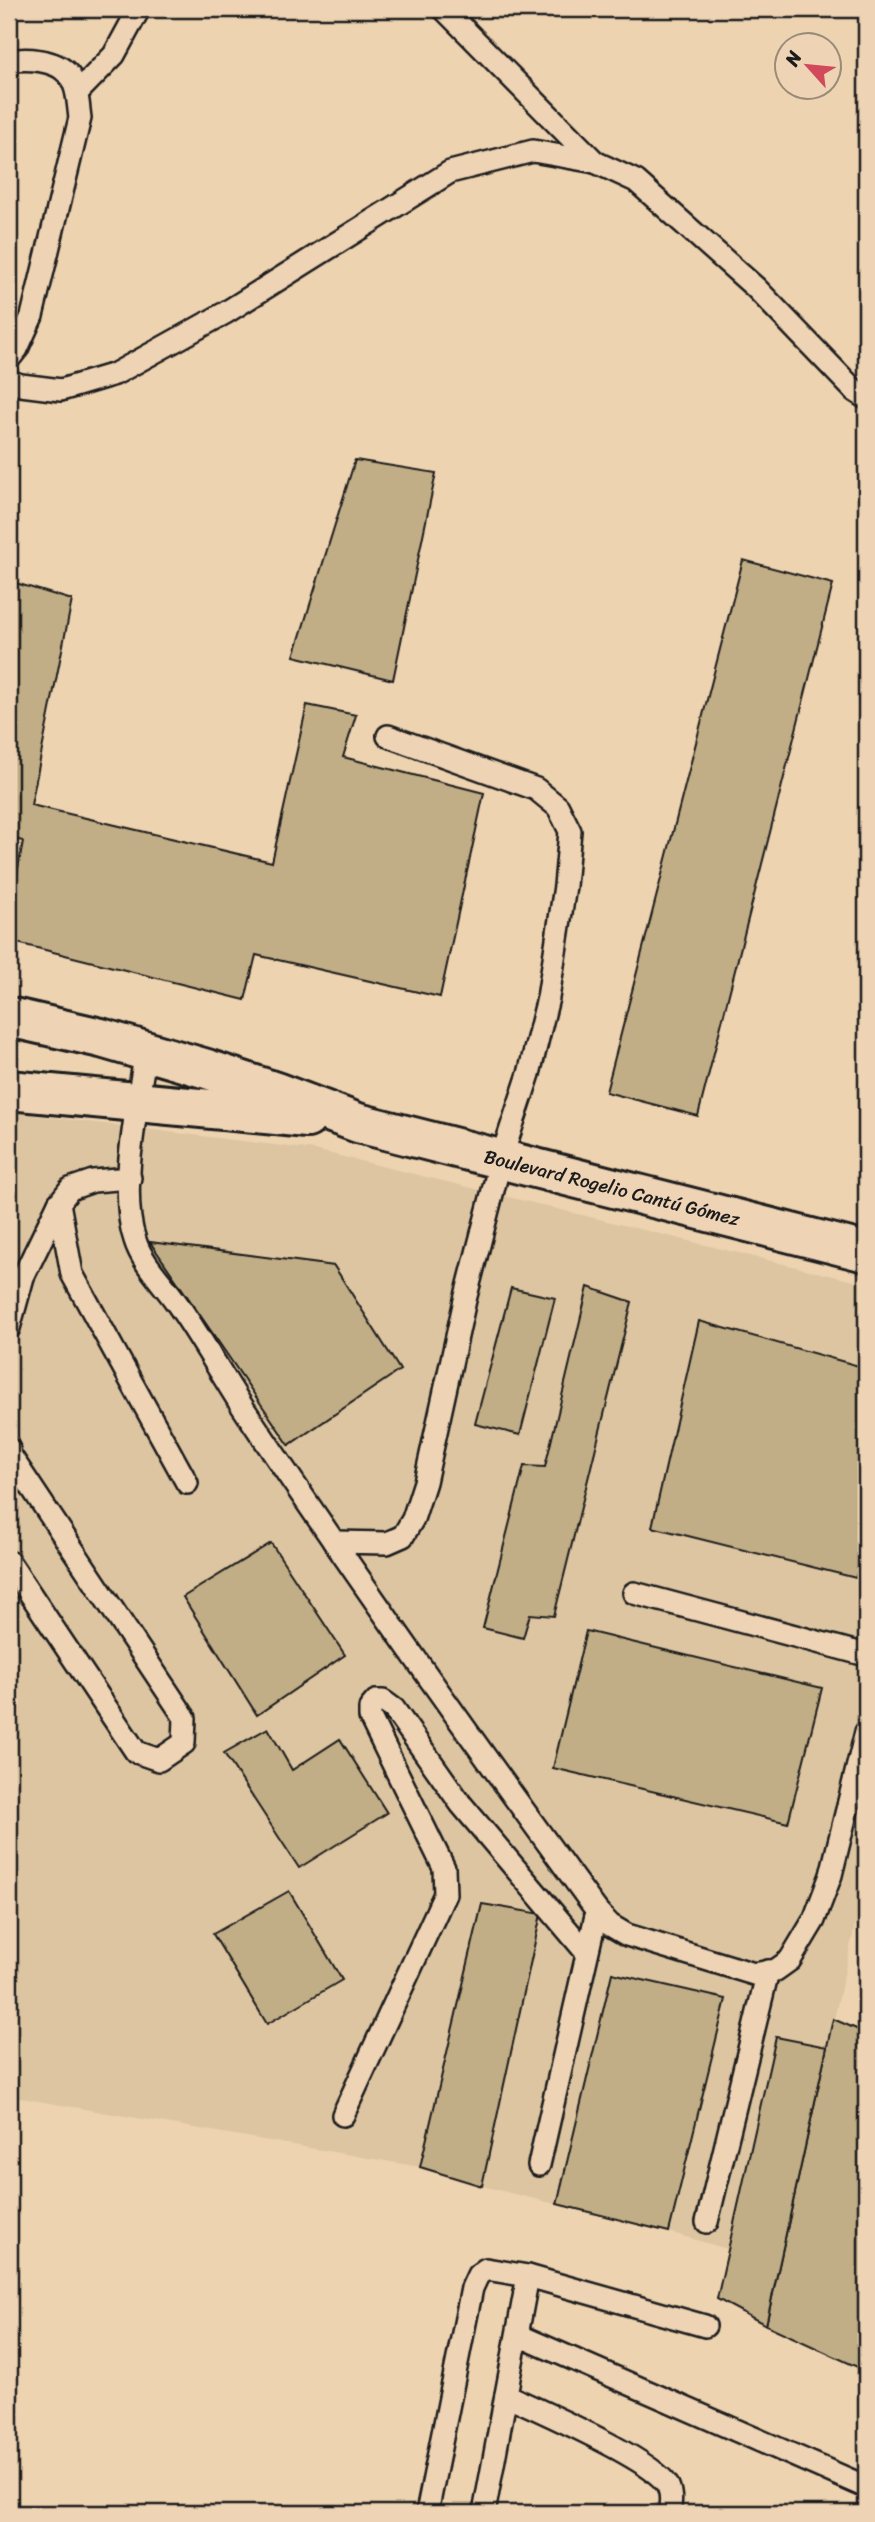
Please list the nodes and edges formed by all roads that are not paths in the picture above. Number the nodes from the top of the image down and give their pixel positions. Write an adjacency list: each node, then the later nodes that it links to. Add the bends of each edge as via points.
1 (139, 9): 4 (lane, via 114,55)
2 (444, 9): 5 (lane)
3 (9, 61): 4 (lane, via 54,65 68,74)
4 (77, 93): 6 (lane, via 80,118 32,316)
5 (595, 162): 7 (lane, via 533,151 450,172 225,313 115,374 61,390); 8 (lane, via 636,181 756,288)
6 (9, 359)
7 (9, 381)
8 (866, 398)
9 (388, 736): 15 (lane, via 536,789 558,807 570,831 548,998)
10 (9, 1017): 11 (street, Boulevard Rogelio Cantú Gómez)
11 (146, 1051): 13 (lane); 14 (street, Boulevard Rogelio Cantú Gómez)
12 (9, 1090): 13 (street, Boulevard Rogelio Cantú Gómez)
13 (138, 1102): 14 (street, Boulevard Rogelio Cantú Gómez); 16 (lane)
14 (358, 1123): 15 (street, Boulevard Rogelio Cantú Gómez)
15 (502, 1159): 18 (street, Boulevard Rogelio Cantú Gómez); 22 (lane, via 414,1519 403,1536 387,1542)
16 (130, 1178): 17 (lane, via 93,1181 70,1189); 22 (lane, via 134,1240 145,1261)
17 (59, 1203): 19 (lane, via 23,1277); 21 (lane, via 72,1275)
18 (866, 1252)
19 (9, 1328)
20 (9, 1449): 23 (lane, via 185,1718 184,1743 159,1760 136,1752)
21 (187, 1483)
22 (334, 1542): 27 (lane)
23 (9, 1562)
24 (634, 1593): 25 (lane)
25 (866, 1655)
26 (866, 1732): 29 (lane, via 831,1875 814,1920 790,1960)
27 (597, 1911): 28 (lane); 29 (lane, via 627,1936 754,1974)
28 (586, 1952): 30 (lane, via 461,1804 394,1709 376,1701 370,1717 444,1868 445,1894); 31 (lane)
29 (768, 1971): 32 (lane)
30 (343, 2115)
31 (539, 2165)
32 (707, 2222)
33 (528, 2276): 34 (lane); 35 (lane); 38 (lane, via 486,2269 472,2288)
34 (705, 2326)
35 (518, 2335): 36 (lane); 37 (lane)
36 (506, 2395): 39 (lane); 40 (lane, via 594,2436 658,2474 668,2487)
37 (866, 2487)
38 (427, 2513)
39 (484, 2513)
40 (669, 2513)

